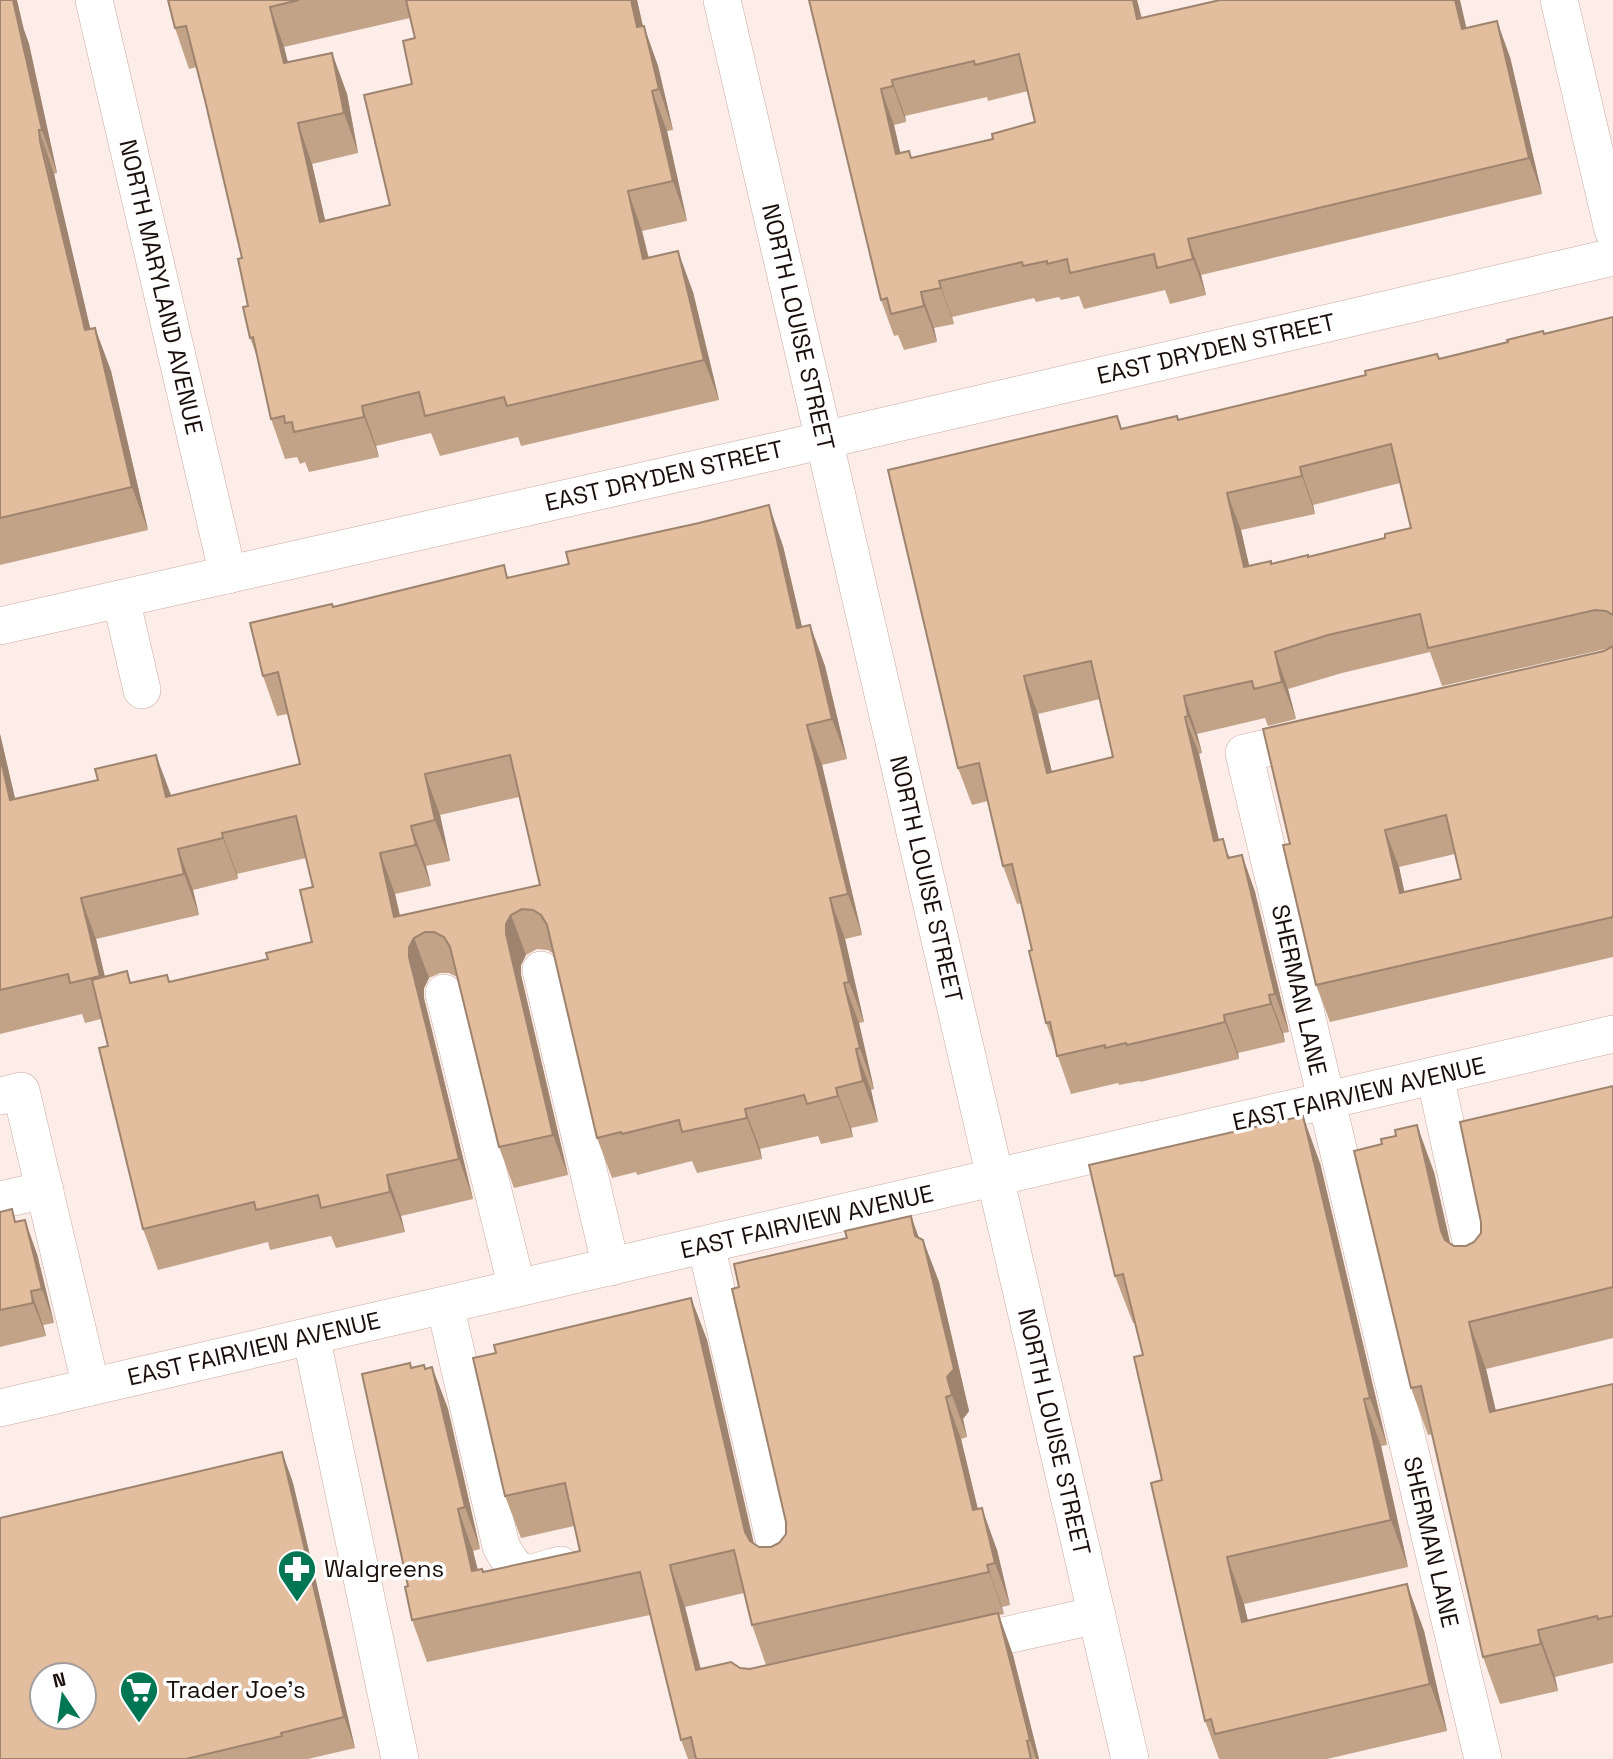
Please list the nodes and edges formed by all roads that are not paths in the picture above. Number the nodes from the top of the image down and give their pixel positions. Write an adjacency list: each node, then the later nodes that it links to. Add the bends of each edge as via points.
1 (94, 0): 7 (street, NORTH MARYLAND AVENUE)
2 (722, 0): 6 (street, NORTH LOUISE STREET)
3 (1559, 0): 4 (street)
4 (1613, 230)
5 (1613, 257): 6 (street, EAST DRYDEN STREET)
6 (824, 440): 7 (street, EAST DRYDEN STREET); 18 (street, NORTH LOUISE STREET)
7 (228, 575): 8 (street, EAST DRYDEN STREET)
8 (121, 599): 9 (street, EAST DRYDEN STREET); 10 (street)
9 (0, 626)
10 (142, 690)
11 (1349, 729): 17 (street, SHERMAN LANE, via 1244,754)
12 (541, 970): 22 (street)
13 (444, 993): 24 (street)
14 (1613, 1034): 15 (street, EAST FAIRVIEW AVENUE)
15 (1435, 1076): 17 (street, EAST FAIRVIEW AVENUE); 23 (street)
16 (10, 1093): 19 (street)
17 (1326, 1102): 18 (street, EAST FAIRVIEW AVENUE); 35 (street, SHERMAN LANE)
18 (996, 1179): 21 (street, EAST FAIRVIEW AVENUE); 31 (street, NORTH LOUISE STREET)
19 (45, 1190): 20 (street); 27 (street)
20 (0, 1200)
21 (706, 1245): 22 (street, EAST FAIRVIEW AVENUE); 30 (street)
22 (611, 1267): 24 (street, EAST FAIRVIEW AVENUE)
23 (1478, 1273)
24 (517, 1288): 25 (street, EAST FAIRVIEW AVENUE)
25 (444, 1305): 26 (street, EAST FAIRVIEW AVENUE); 29 (street, via 501,1546 513,1567 528,1574)
26 (311, 1336): 27 (street, EAST FAIRVIEW AVENUE); 33 (street)
27 (91, 1387): 28 (street, EAST FAIRVIEW AVENUE)
28 (0, 1408)
29 (561, 1565)
30 (781, 1569)
31 (1097, 1615): 32 (street); 34 (street, NORTH LOUISE STREET)
32 (922, 1654)
33 (400, 1759)
34 (1130, 1759)
35 (1483, 1759)

